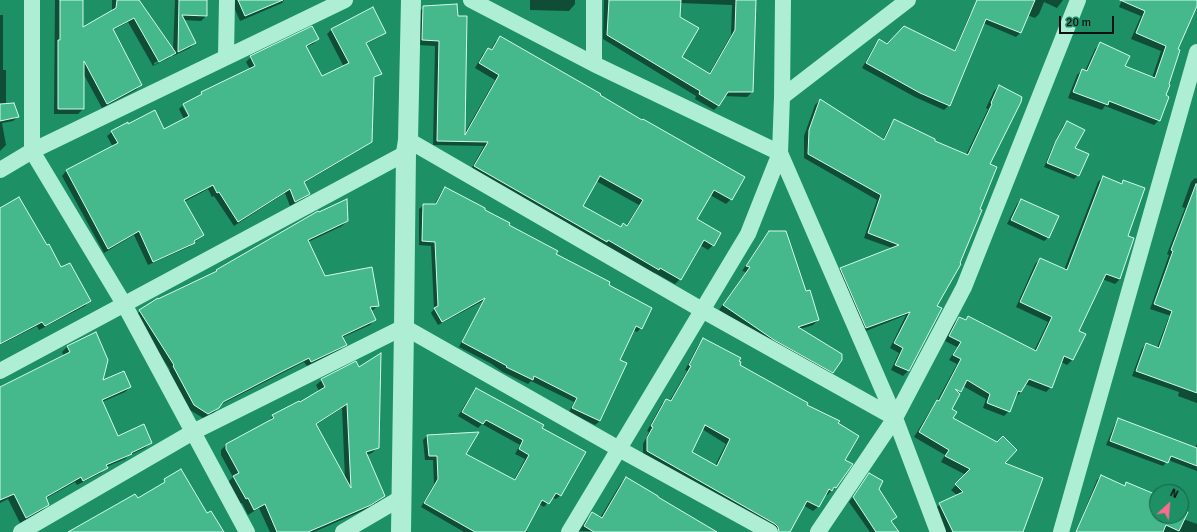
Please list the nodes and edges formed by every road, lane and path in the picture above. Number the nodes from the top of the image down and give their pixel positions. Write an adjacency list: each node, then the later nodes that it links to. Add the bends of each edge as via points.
1 (32, 0): 15 (street)
2 (227, 0): 11 (street)
3 (345, 0): 11 (street)
4 (410, 0): 14 (street)
5 (471, 0): 12 (street)
6 (594, 0): 12 (street)
7 (783, 0): 13 (street)
8 (908, 0): 13 (street)
9 (1078, 0): 22 (street, via 964,287)
10 (1197, 52): 34 (street)
11 (226, 56): 15 (street)
12 (594, 64): 16 (street)
13 (782, 96): 16 (street)
14 (407, 146): 18 (street); 19 (street); 20 (street)
15 (32, 151): 17 (street); 18 (street)
16 (780, 153): 19 (street, via 748,234); 22 (street)
17 (0, 170)
18 (124, 304): 21 (street); 23 (street)
19 (702, 310): 22 (street); 24 (street)
20 (404, 327): 23 (street); 24 (street); 25 (street)
21 (0, 371)
22 (895, 418): 32 (street); 33 (street)
23 (194, 432): 26 (street); 27 (street)
24 (619, 449): 30 (street); 31 (street)
25 (401, 498): 28 (street); 29 (street)
26 (21, 532)
27 (247, 532)
28 (343, 532)
29 (401, 532)
30 (570, 532)
31 (770, 532)
32 (818, 532)
33 (938, 532)
34 (1060, 532)

